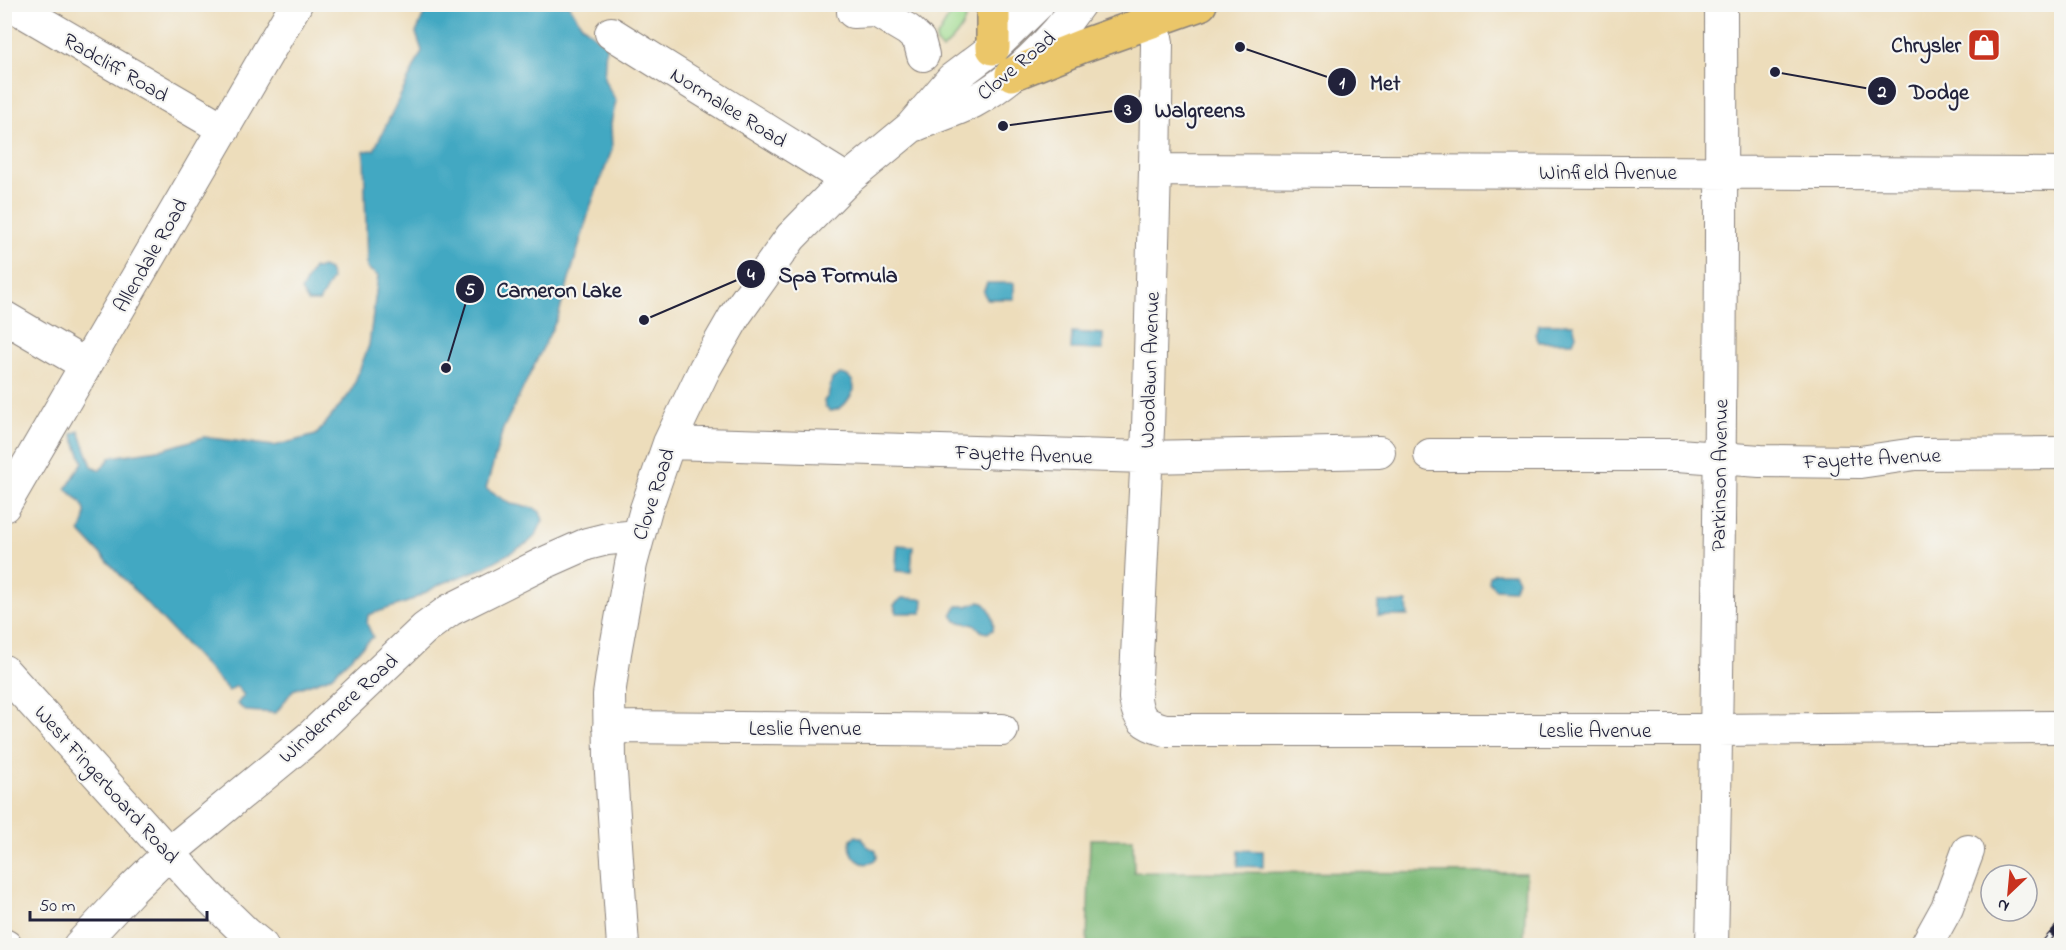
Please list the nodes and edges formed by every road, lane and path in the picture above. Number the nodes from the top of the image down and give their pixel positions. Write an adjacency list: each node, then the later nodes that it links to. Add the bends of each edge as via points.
1 (9, 4): 15 (street, Radcliff Road)
2 (296, 4): 15 (street, Allendale Road)
3 (993, 4): 11 (main road)
4 (1038, 4): 11 (street, Clove Road)
5 (1079, 4): 13 (street, Clove Road, via 1047,42)
6 (1200, 4): 9 (main road)
7 (1721, 4): 17 (street, Parkinson Avenue)
8 (853, 12): 12 (street, via 876,11 909,30 919,40)
9 (1153, 20): 13 (main road); 16 (street, Woodlawn Avenue, via 1157,43)
10 (611, 33): 19 (street, Normalee Road)
11 (993, 48): 14 (street, Clove Road, via 952,80)
12 (923, 55)
13 (1012, 74): 14 (street, Clove Road, via 973,102)
14 (911, 127): 19 (street, Clove Road)
15 (224, 129): 21 (street, Allendale Road)
16 (1155, 170): 17 (street, Winfield Avenue); 26 (street, Woodlawn Avenue)
17 (1722, 173): 18 (street, Winfield Avenue); 27 (street, Parkinson Avenue)
18 (2061, 174)
19 (847, 180): 22 (street, Clove Road, via 791,237 754,288 705,368)
20 (4, 317): 21 (street)
21 (86, 365): 28 (street, Allendale Road)
22 (669, 443): 26 (street, Fayette Avenue); 29 (street, Clove Road)
23 (1379, 452): 26 (street, Fayette Avenue)
24 (2061, 453): 27 (street, Fayette Avenue, via 1915,454 1860,462)
25 (1430, 455): 27 (street, Fayette Avenue)
26 (1146, 457): 31 (street, Woodlawn Avenue, via 1135,698)
27 (1719, 458): 35 (street, Parkinson Avenue)
28 (4, 506)
29 (638, 536): 33 (street, Clove Road, via 612,674); 37 (street, Windermere Road, via 586,544 450,610 424,628 309,738)
30 (4, 671): 37 (street, West Fingerboard Road)
31 (1141, 719): 35 (street, Leslie Avenue, via 1165,730)
32 (2052, 727): 35 (street, Leslie Avenue)
33 (609, 728): 34 (street, Leslie Avenue); 40 (street, Clove Road)
34 (1002, 730)
35 (1717, 730): 41 (street, Parkinson Avenue)
36 (1968, 851): 42 (street, via 1947,908)
37 (169, 854): 38 (street, Windermere Road); 39 (street, West Fingerboard Road, via 227,915)
38 (79, 945)
39 (262, 945)
40 (623, 945)
41 (1712, 945)
42 (1926, 945)

